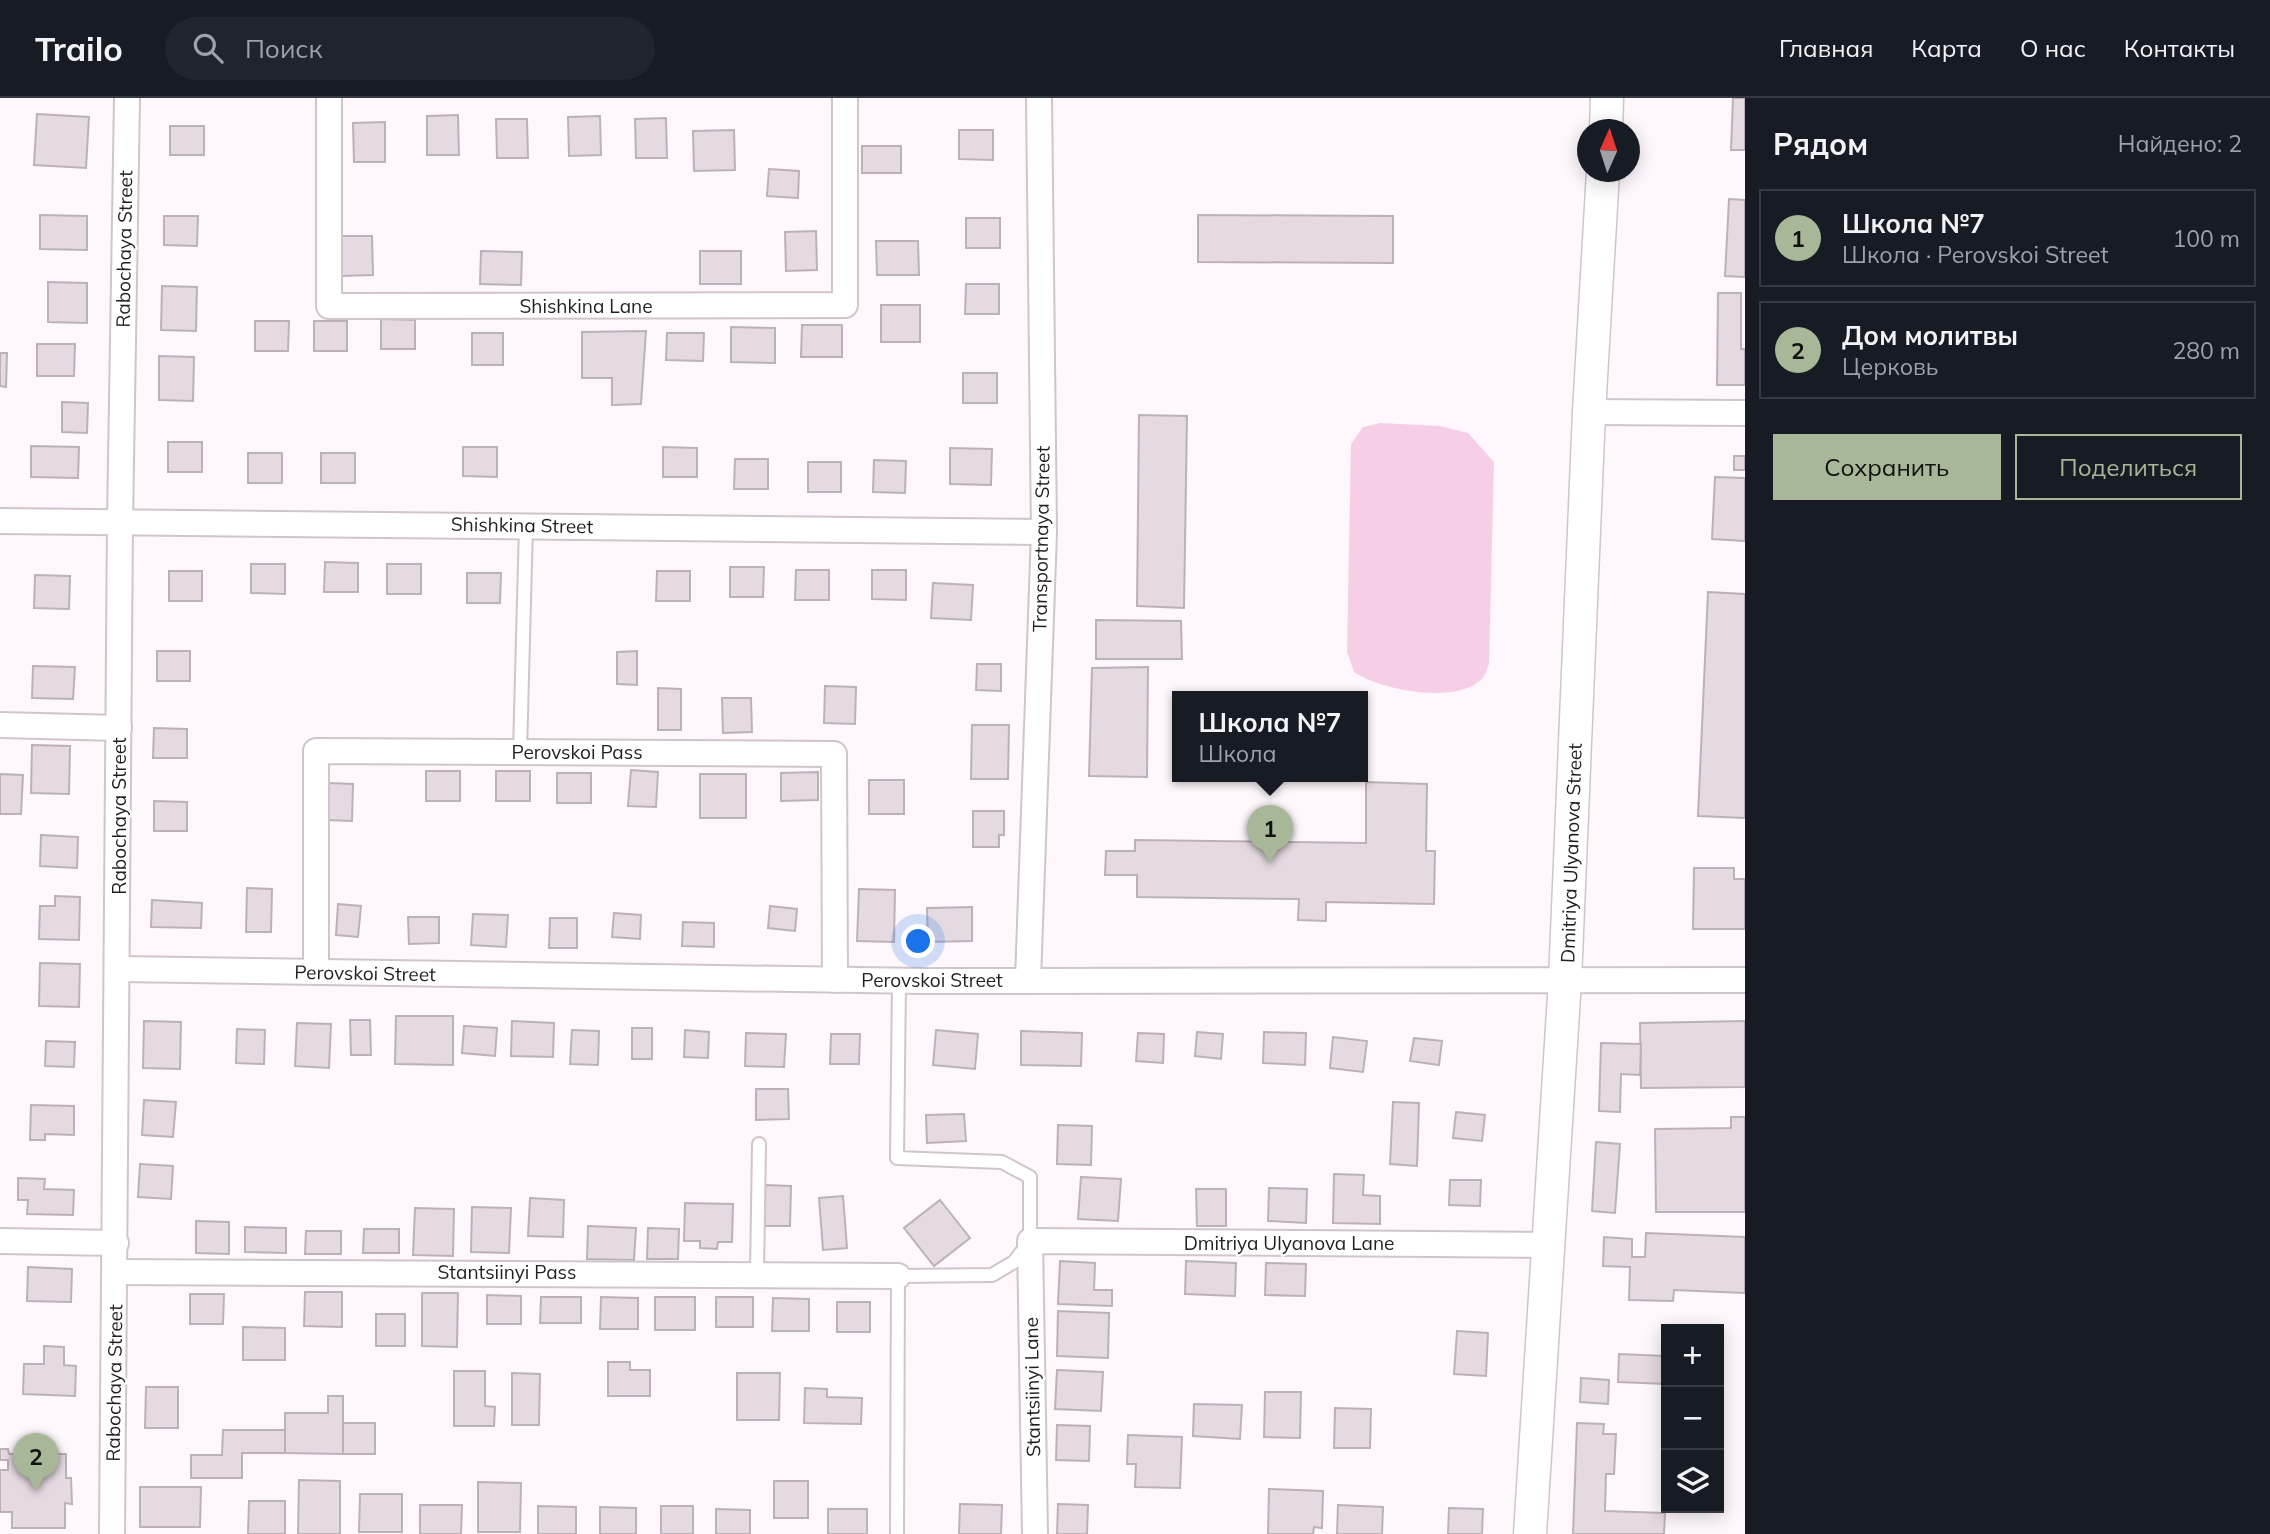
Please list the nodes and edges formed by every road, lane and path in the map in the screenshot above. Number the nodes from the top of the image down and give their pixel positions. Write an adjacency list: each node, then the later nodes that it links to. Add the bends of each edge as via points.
1 (127, 98): 11 (street, Rabochaya Street)
2 (329, 98): 3 (street, Shishkina Lane, via 329,306 845,305)
3 (845, 98)
4 (1040, 98): 13 (street, Transportnaya Street)
5 (1607, 98): 6 (street)
6 (1606, 119)
7 (1602, 182): 8 (street, Dmitriya Ulyanova Street)
8 (1589, 412): 9 (street); 21 (street, Dmitriya Ulyanova Street)
9 (1745, 413)
10 (0, 521): 11 (street, Shishkina Street)
11 (120, 522): 12 (street, Shishkina Street); 15 (street, Rabochaya Street)
12 (526, 524): 13 (street, Shishkina Street); 16 (lane)
13 (1044, 532): 19 (street, Transportnaya Street)
14 (0, 725): 15 (street)
15 (120, 728): 17 (street, Rabochaya Street)
16 (520, 752): 18 (street, Perovskoi Pass, via 316,751); 20 (street, Perovskoi Pass, via 834,754)
17 (119, 969): 18 (street, Perovskoi Street); 27 (street, Rabochaya Street)
18 (316, 972): 20 (street, Perovskoi Street)
19 (1028, 979): 21 (street, Perovskoi Street); 23 (street, Perovskoi Street)
20 (835, 980): 23 (street, Perovskoi Street)
21 (1565, 980): 22 (street, Perovskoi Street); 28 (street, Dmitriya Ulyanova Street)
22 (1745, 980)
23 (899, 981): 26 (lane, via 897,1158 1002,1161 1030,1177)
24 (759, 1144): 30 (lane)
25 (0, 1241): 27 (street)
26 (1030, 1241): 28 (street, Dmitriya Ulyanova Lane); 31 (lane, via 1014,1262 992,1275); 34 (street, Stantsiinyi Lane)
27 (116, 1243): 29 (street, Rabochaya Street)
28 (1548, 1245): 35 (street, Dmitriya Ulyanova Street)
29 (115, 1272): 30 (street, Stantsiinyi Pass); 32 (street, Rabochaya Street)
30 (757, 1274): 31 (street, Stantsiinyi Pass)
31 (898, 1276): 33 (lane)
32 (112, 1534)
33 (897, 1534)
34 (1035, 1534)
35 (1530, 1534)

